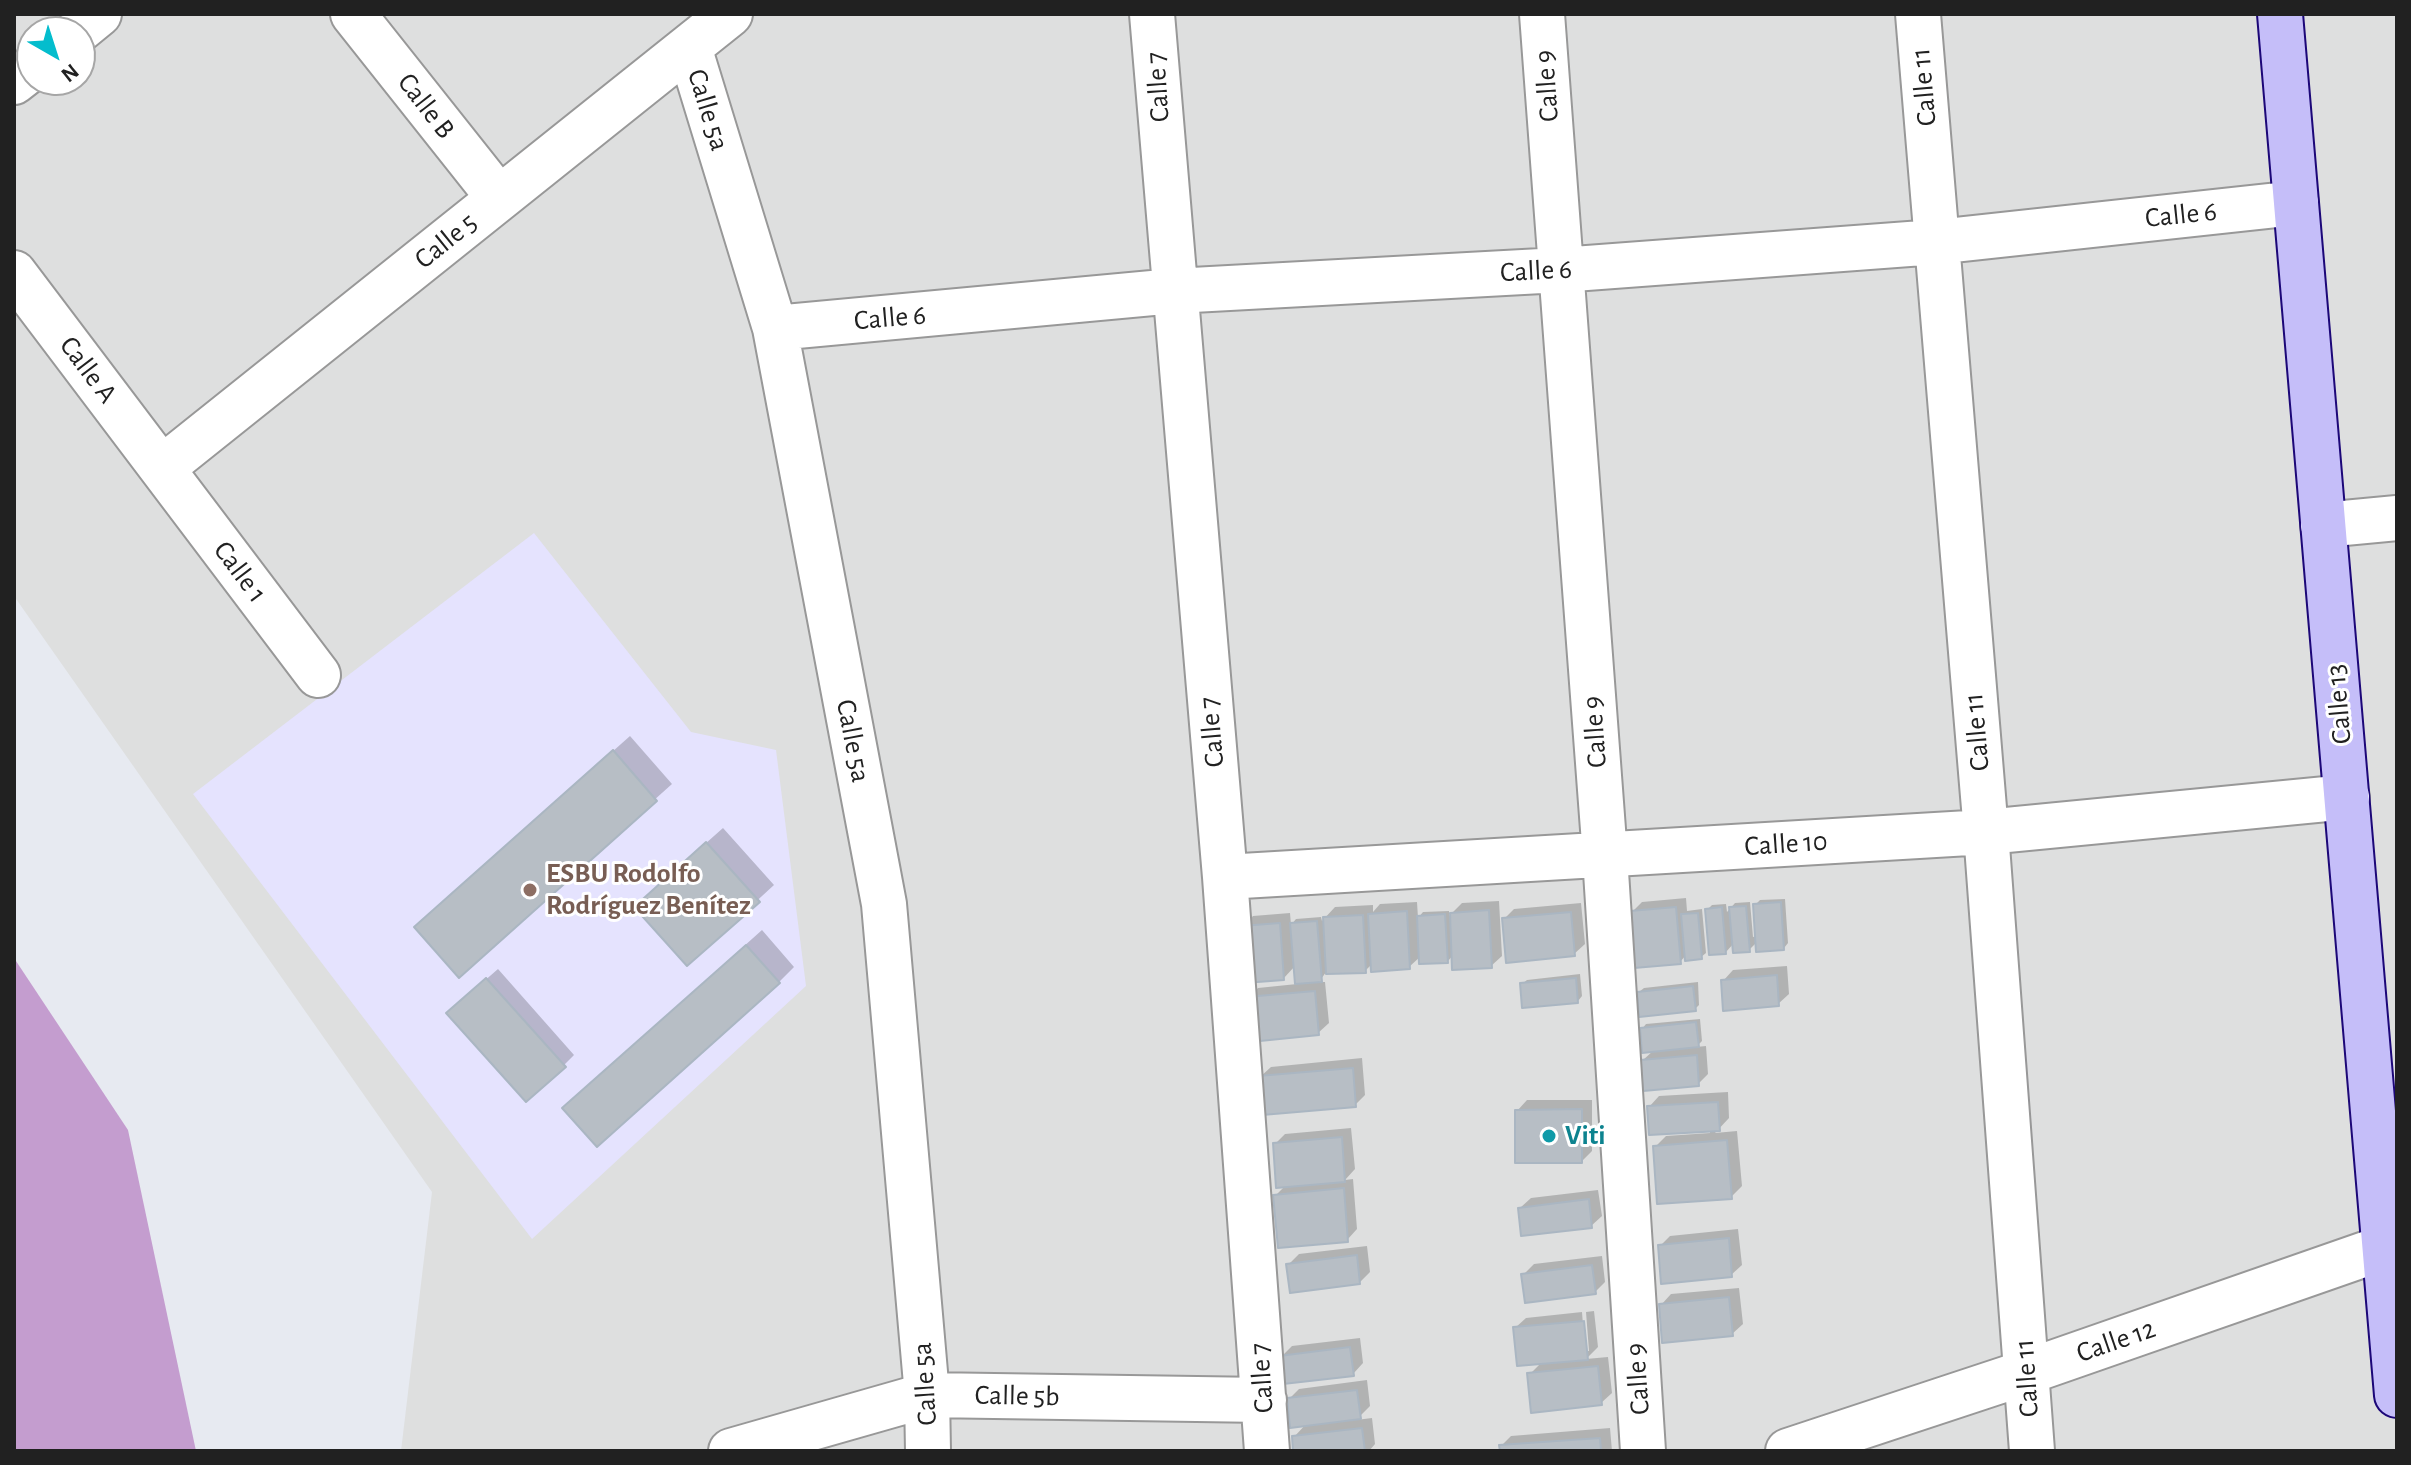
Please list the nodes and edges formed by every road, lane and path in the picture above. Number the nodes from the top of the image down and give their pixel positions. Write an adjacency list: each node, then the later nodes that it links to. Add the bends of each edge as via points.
1 (353, 14): 8 (street, Calle B)
2 (730, 14): 7 (street, Calle 5)
3 (1152, 14): 13 (street, Calle 7)
4 (1542, 14): 11 (street, Calle 9)
5 (1918, 14): 10 (street, Calle 11)
6 (2280, 14): 9 (main road, Calle 13)
7 (689, 47): 8 (street, Calle 5); 14 (street, Calle 5a)
8 (499, 198): 15 (street, Calle 5)
9 (2296, 203): 10 (street, Calle 6); 17 (main road, Calle 13)
10 (1936, 242): 11 (street, Calle 6); 20 (street, Calle 11)
11 (1560, 270): 13 (street, Calle 6); 21 (street, Calle 9)
12 (14, 273): 15 (street, Calle A)
13 (1174, 291): 14 (street, Calle 6); 22 (street, Calle 7)
14 (775, 328): 25 (street, Calle 5a, via 884,904)
15 (162, 468): 18 (street, Calle 1)
16 (2397, 518): 17 (street)
17 (2323, 525): 19 (main road, Calle 13)
18 (318, 675)
19 (2347, 797): 20 (street, Calle 10); 23 (main road, Calle 13)
20 (1986, 832): 21 (street, Calle 10); 24 (street, Calle 11)
21 (1605, 856): 22 (street, Calle 10); 31 (street, Calle 9)
22 (1225, 877): 27 (street, Calle 7)
23 (2391, 1246): 24 (street, Calle 12); 26 (main road, Calle 13)
24 (2027, 1372): 32 (street, Calle 12); 33 (street, Calle 11)
25 (927, 1395): 27 (street, Calle 5b); 28 (street, Calle 5b); 29 (street, Calle 5a)
26 (2397, 1395)
27 (1264, 1400): 30 (street, Calle 7)
28 (731, 1451)
29 (928, 1451)
30 (1267, 1451)
31 (1643, 1451)
32 (1788, 1451)
33 (2032, 1451)

